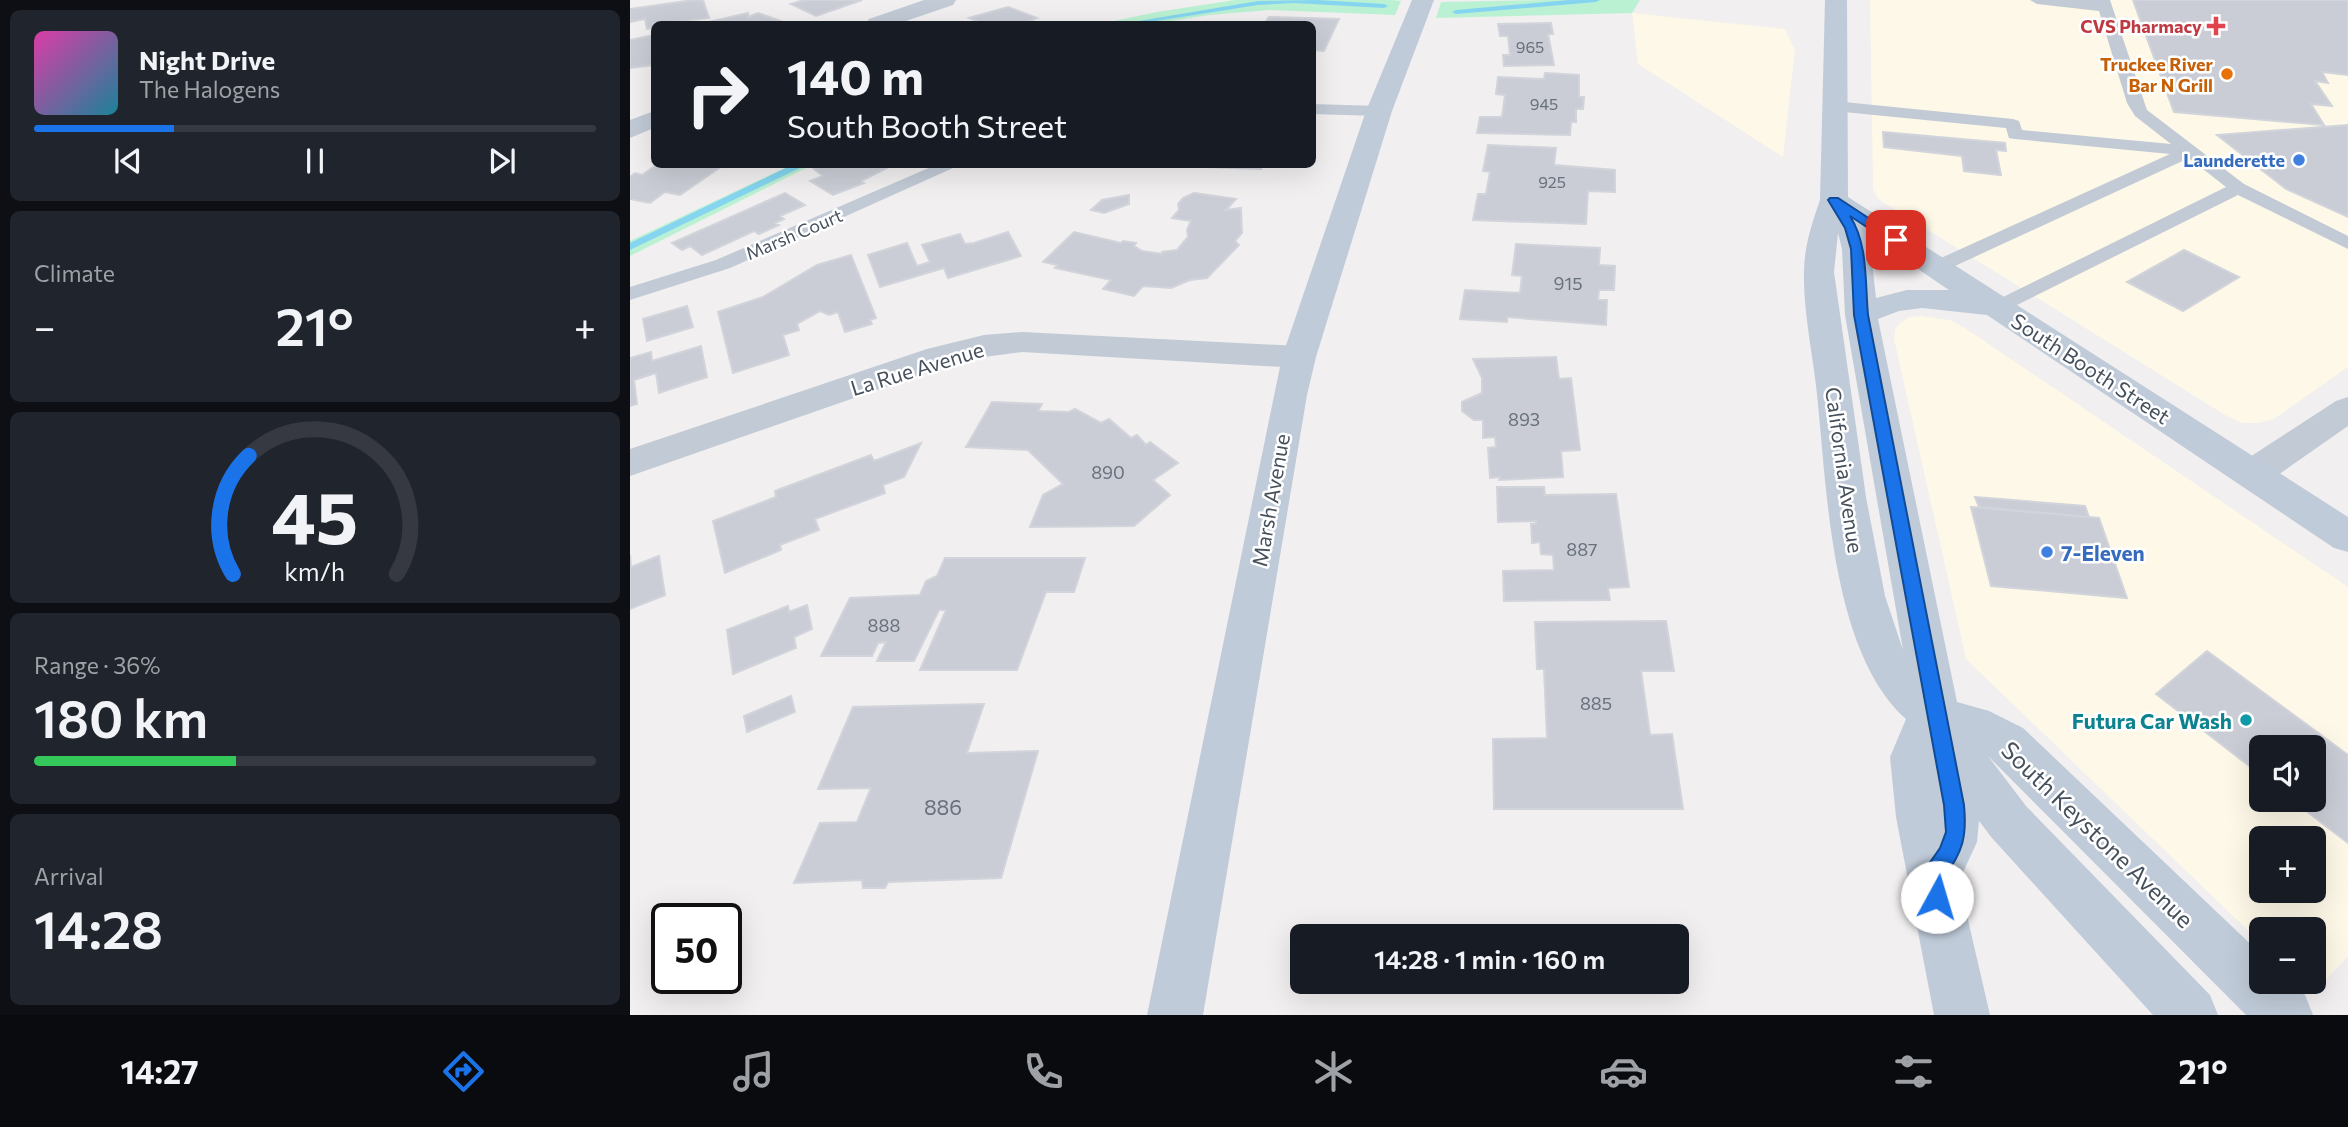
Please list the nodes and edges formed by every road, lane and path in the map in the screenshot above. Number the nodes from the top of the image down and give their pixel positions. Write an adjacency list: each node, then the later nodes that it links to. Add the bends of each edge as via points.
1 (945, 0): 6 (street)
2 (1423, 0): 9 (main road, Marsh Avenue)
3 (1836, 0): 7 (main road, California Avenue)
4 (2037, 0): 5 (lane)
5 (2104, 3): 12 (lane, via 2135,103)
6 (886, 21)
7 (1835, 106): 12 (lane, via 2013,124 2015,134); 15 (main road, California Avenue)
8 (1316, 109): 9 (lane)
9 (1380, 111): 21 (main road, Marsh Avenue)
10 (651, 120): 11 (street)
11 (630, 130)
12 (2190, 152): 14 (lane); 17 (lane)
13 (945, 168): 18 (lane, Marsh Court, via 723,264)
14 (2238, 188): 16 (lane); 19 (lane)
15 (1834, 200): 17 (main road, South Booth Street); 20 (main road, California Avenue, via 1852,228 1857,249); 26 (main road, California Avenue, via 1819,272 1864,596 1890,670)
16 (2348, 243)
17 (1937, 267): 19 (main road, South Booth Street)
18 (630, 294)
19 (2001, 309): 20 (main road, via 1961,300 1906,298); 24 (main road, South Booth Street)
20 (1861, 315): 26 (main road, California Avenue)
21 (1299, 357): 23 (street, La Rue Avenue, via 1021,342 984,346 939,357); 27 (main road, Marsh Avenue)
22 (2348, 410): 24 (street)
23 (630, 463)
24 (2252, 474): 25 (main road, South Booth Street)
25 (2348, 537)
26 (1936, 718): 28 (main road, California Avenue, via 1956,832 1948,854 1933,874); 29 (main road, South Keystone Avenue, via 2008,822); 30 (main road, South Keystone Avenue, via 1973,725 2007,743)
27 (1175, 1015)
28 (1962, 1015)
29 (2190, 1015)
30 (2285, 1015)

